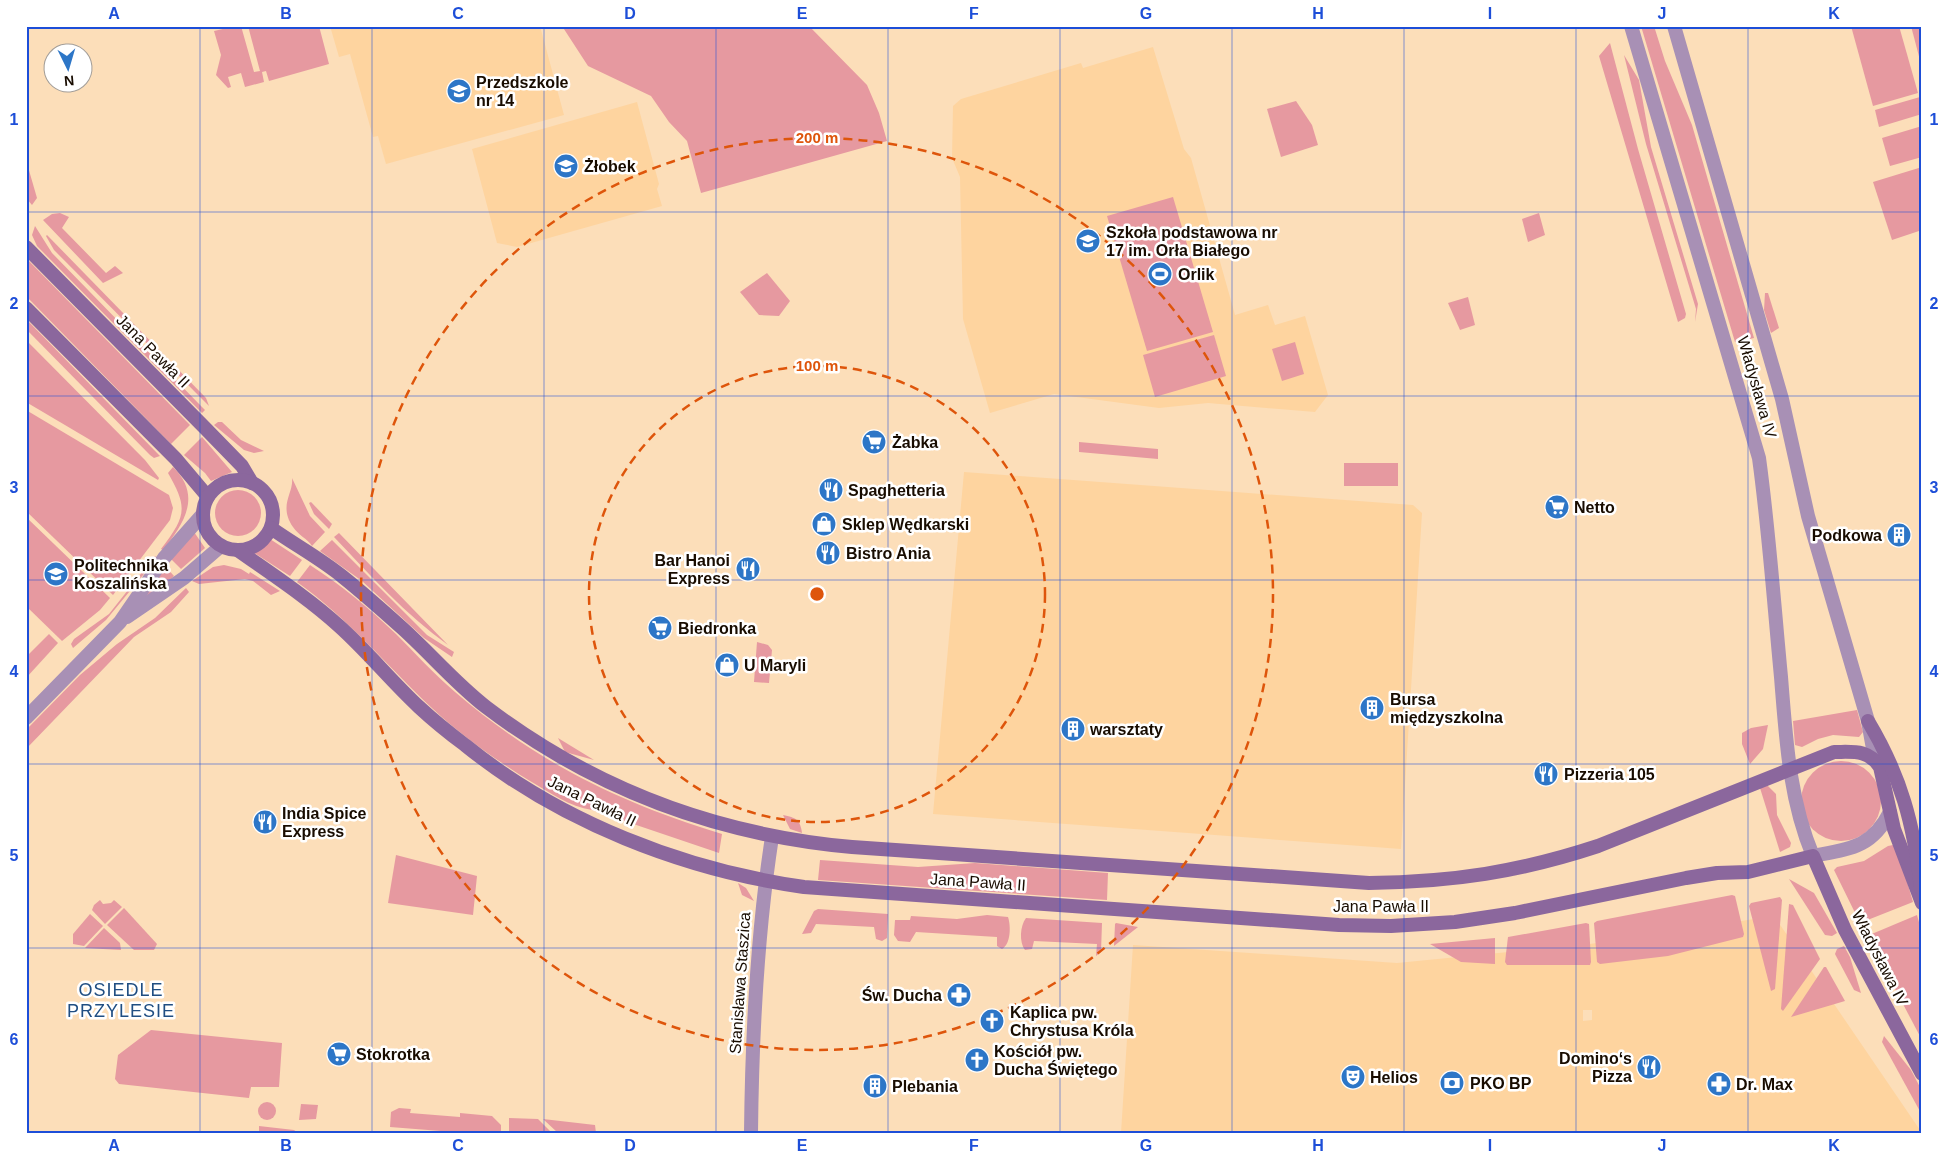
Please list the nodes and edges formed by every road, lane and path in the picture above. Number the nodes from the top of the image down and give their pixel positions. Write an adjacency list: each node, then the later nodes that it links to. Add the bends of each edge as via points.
1 (1631, 26): 15 (street, Władysława IV, via 1759,458)
2 (1674, 26): 13 (street, Władysława IV, via 1782,399 1808,516)
3 (26, 247): 5 (main road, Jana Pawła II, via 242,466)
4 (26, 308): 6 (main road, via 176,459)
5 (252, 483): 6 (main road, via 232,480); 8 (main road, via 261,488 272,506)
6 (208, 497): 7 (main road)
7 (203, 514): 9 (main road, via 208,532); 11 (street, via 164,558)
8 (271, 528): 10 (main road, via 258,544); 17 (main road, Jana Pawła II, via 342,576 486,707 563,759 652,802)
9 (221, 546): 10 (main road); 11 (street, via 184,578)
10 (239, 551): 19 (main road, Jana Pawła II, via 319,608 419,707 467,747 529,790 600,827 663,852)
11 (120, 622): 12 (street)
12 (26, 718)
13 (1868, 721): 14 (street, Władysława IV); 20 (main road, via 1900,784 1914,838)
14 (1875, 760): 15 (main road, via 1864,752 1834,752); 16 (main road, via 1885,781)
15 (1790, 770): 17 (main road, Jana Pawła II, via 1563,858 1476,877 1422,882 1369,883 1218,873 852,847); 18 (street, via 1795,804)
16 (1890, 812): 18 (street, via 1877,833 1866,842 1847,850); 21 (main road)
17 (772, 837): 19 (street, Stanisława Staszica)
18 (1813, 856): 19 (main road, Jana Pawła II, via 1748,872 1686,878 1515,913 1455,922 1391,926 814,888); 22 (main road, Władysława IV, via 1845,930)
19 (766, 880): 23 (street, Stanisława Staszica, via 752,1070)
20 (1922, 896)
21 (1922, 903)
22 (1922, 1074)
23 (751, 1133)

